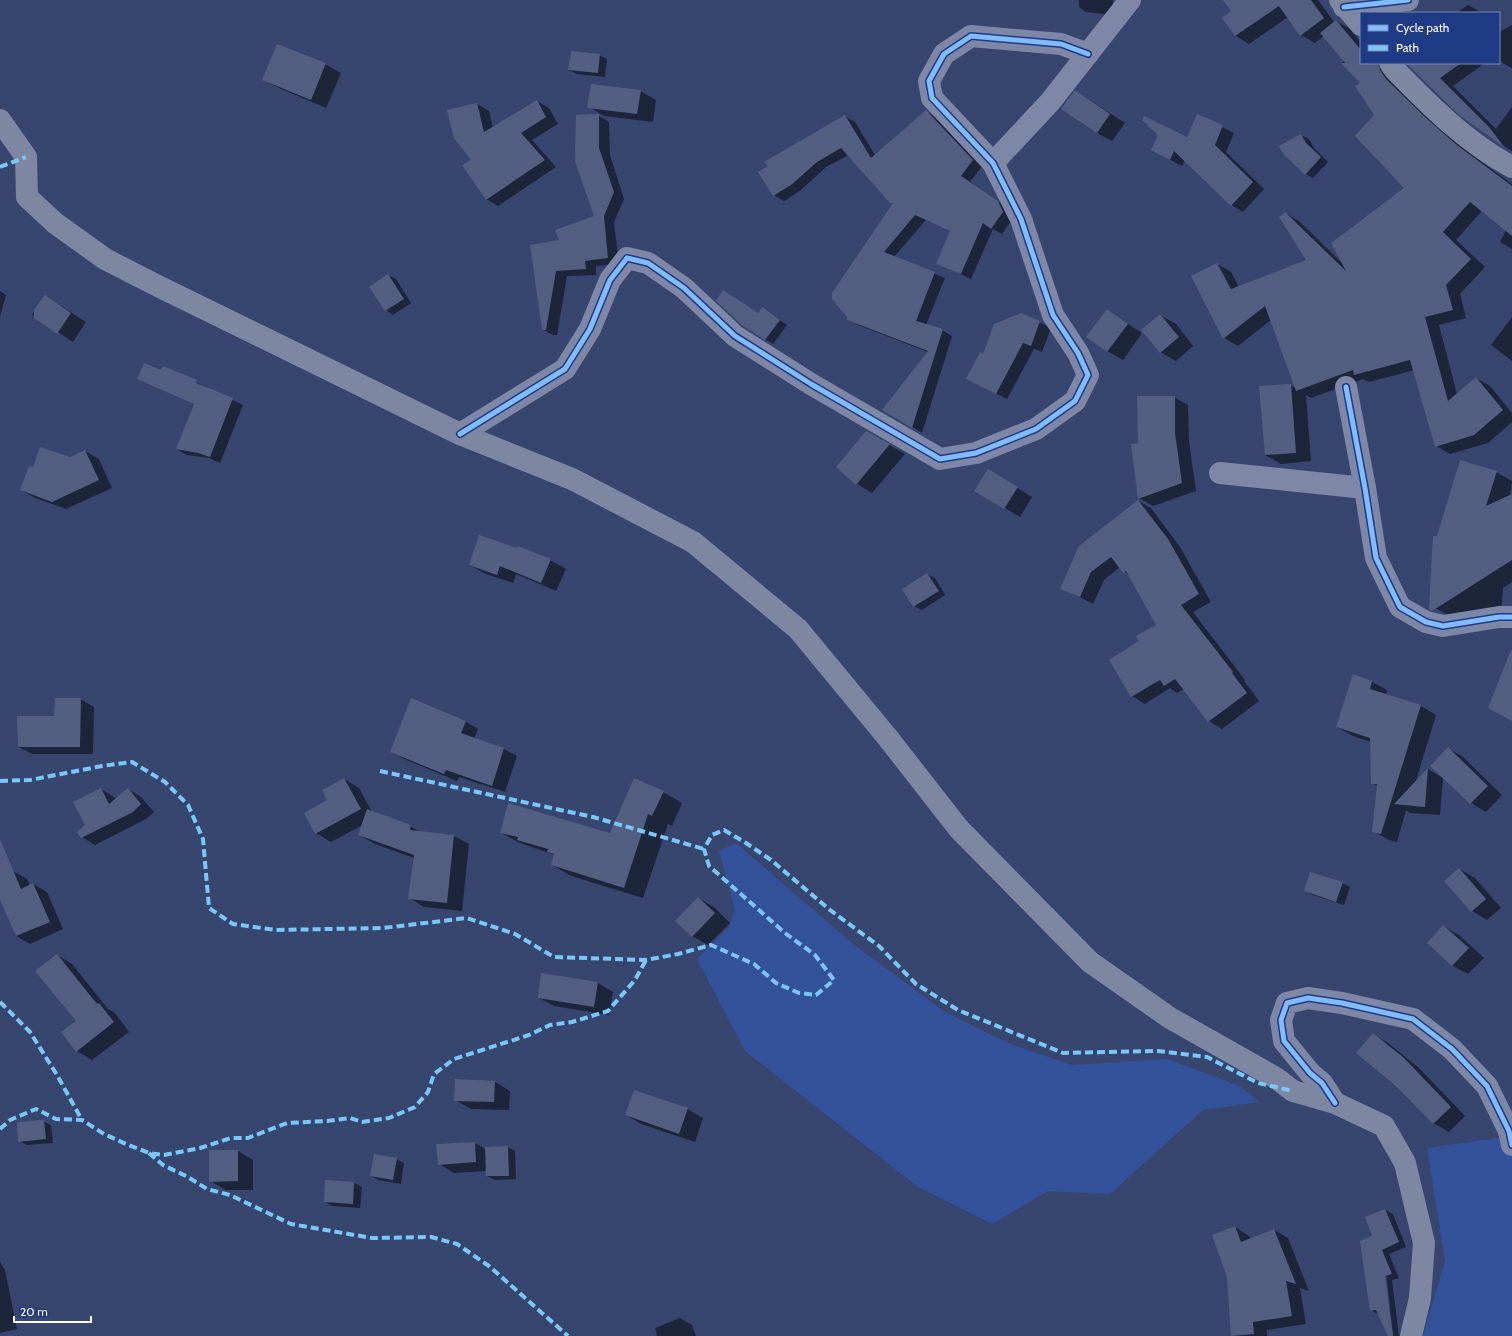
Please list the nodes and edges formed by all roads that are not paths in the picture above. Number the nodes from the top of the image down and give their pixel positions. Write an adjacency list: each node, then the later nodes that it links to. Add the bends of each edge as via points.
1 (1130, 0): 5 (street)
2 (1408, 0): 3 (street)
3 (1342, 3): 4 (main road)
4 (1360, 24)
5 (1088, 54): 8 (street, via 1050,102); 8 (street, via 1061,44 971,36 944,54 929,81 932,98)
6 (1391, 64): 9 (main road, via 1437,112 1497,159)
7 (0, 120): 11 (main road, via 26,158 27,197 55,223 105,258)
8 (993, 163): 11 (street, via 1021,219 1053,315 1078,353 1088,375 1075,401 1036,429 976,453 940,459 811,384 735,336 684,288 648,263 627,258 610,280 590,329 565,369)
9 (1512, 167)
10 (1346, 387): 13 (street)
11 (460, 434): 15 (main road, via 572,478 693,542 798,629 959,829 1090,962 1170,1018 1276,1078 1293,1091)
12 (1220, 474): 13 (street)
13 (1365, 488): 14 (street, via 1376,558 1400,607 1426,622 1443,626)
14 (1512, 617)
15 (1335, 1103): 16 (street, via 1322,1083 1310,1073 1284,1041 1281,1020 1287,1004 1308,998 1413,1019 1452,1049 1487,1086 1509,1131); 17 (main road, via 1384,1126 1405,1163 1424,1243 1420,1298)
16 (1512, 1145)
17 (1411, 1336)

